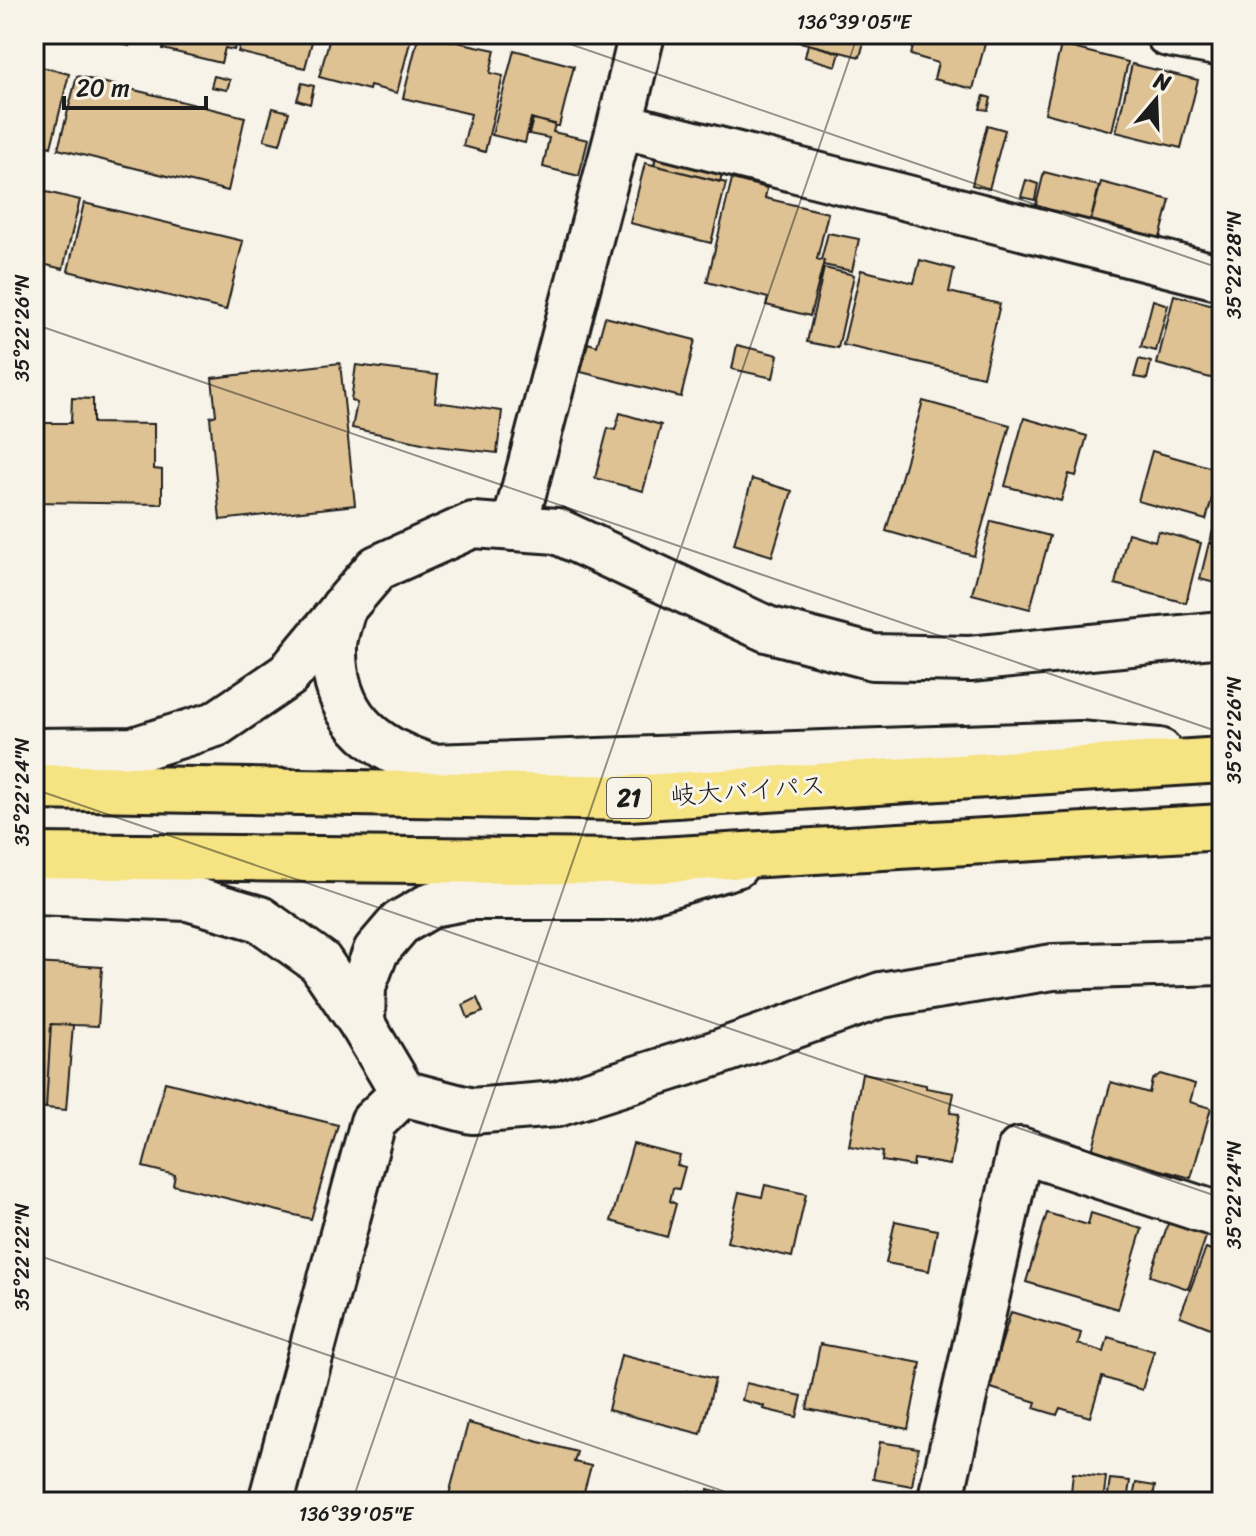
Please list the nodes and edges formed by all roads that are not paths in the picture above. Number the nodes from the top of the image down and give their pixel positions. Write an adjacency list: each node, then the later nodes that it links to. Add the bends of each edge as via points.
1 (642, 34): 4 (street)
2 (1168, 34): 3 (street)
3 (1222, 44)
4 (620, 125): 5 (street); 6 (street)
5 (1222, 278)
6 (514, 528): 7 (street, via 473,525 377,568); 8 (street, via 557,531 767,629 873,657 970,659)
7 (343, 608): 9 (street, via 288,675 216,724 133,750); 10 (street, via 334,642 336,677 348,709 370,737 399,757 432,767 1079,744)
8 (1222, 634)
9 (34, 751)
10 (1222, 758): 11 (highway, 岐大バイパス / 21, via 629,798)
11 (34, 787)
12 (1222, 827): 13 (highway)
13 (773, 854): 14 (highway, via 627,862); 17 (street, via 627,897 470,897 433,904 400,923 376,951 363,986)
14 (34, 856)
15 (34, 892): 17 (street, via 188,898 260,919 320,962)
16 (1222, 962): 18 (street, via 1053,967 881,995 557,1104 472,1111)
17 (362, 1024): 18 (street)
18 (403, 1093): 20 (street, via 373,1122)
19 (1222, 1216): 21 (street, via 1020,1150)
20 (271, 1502)
21 (940, 1502)

